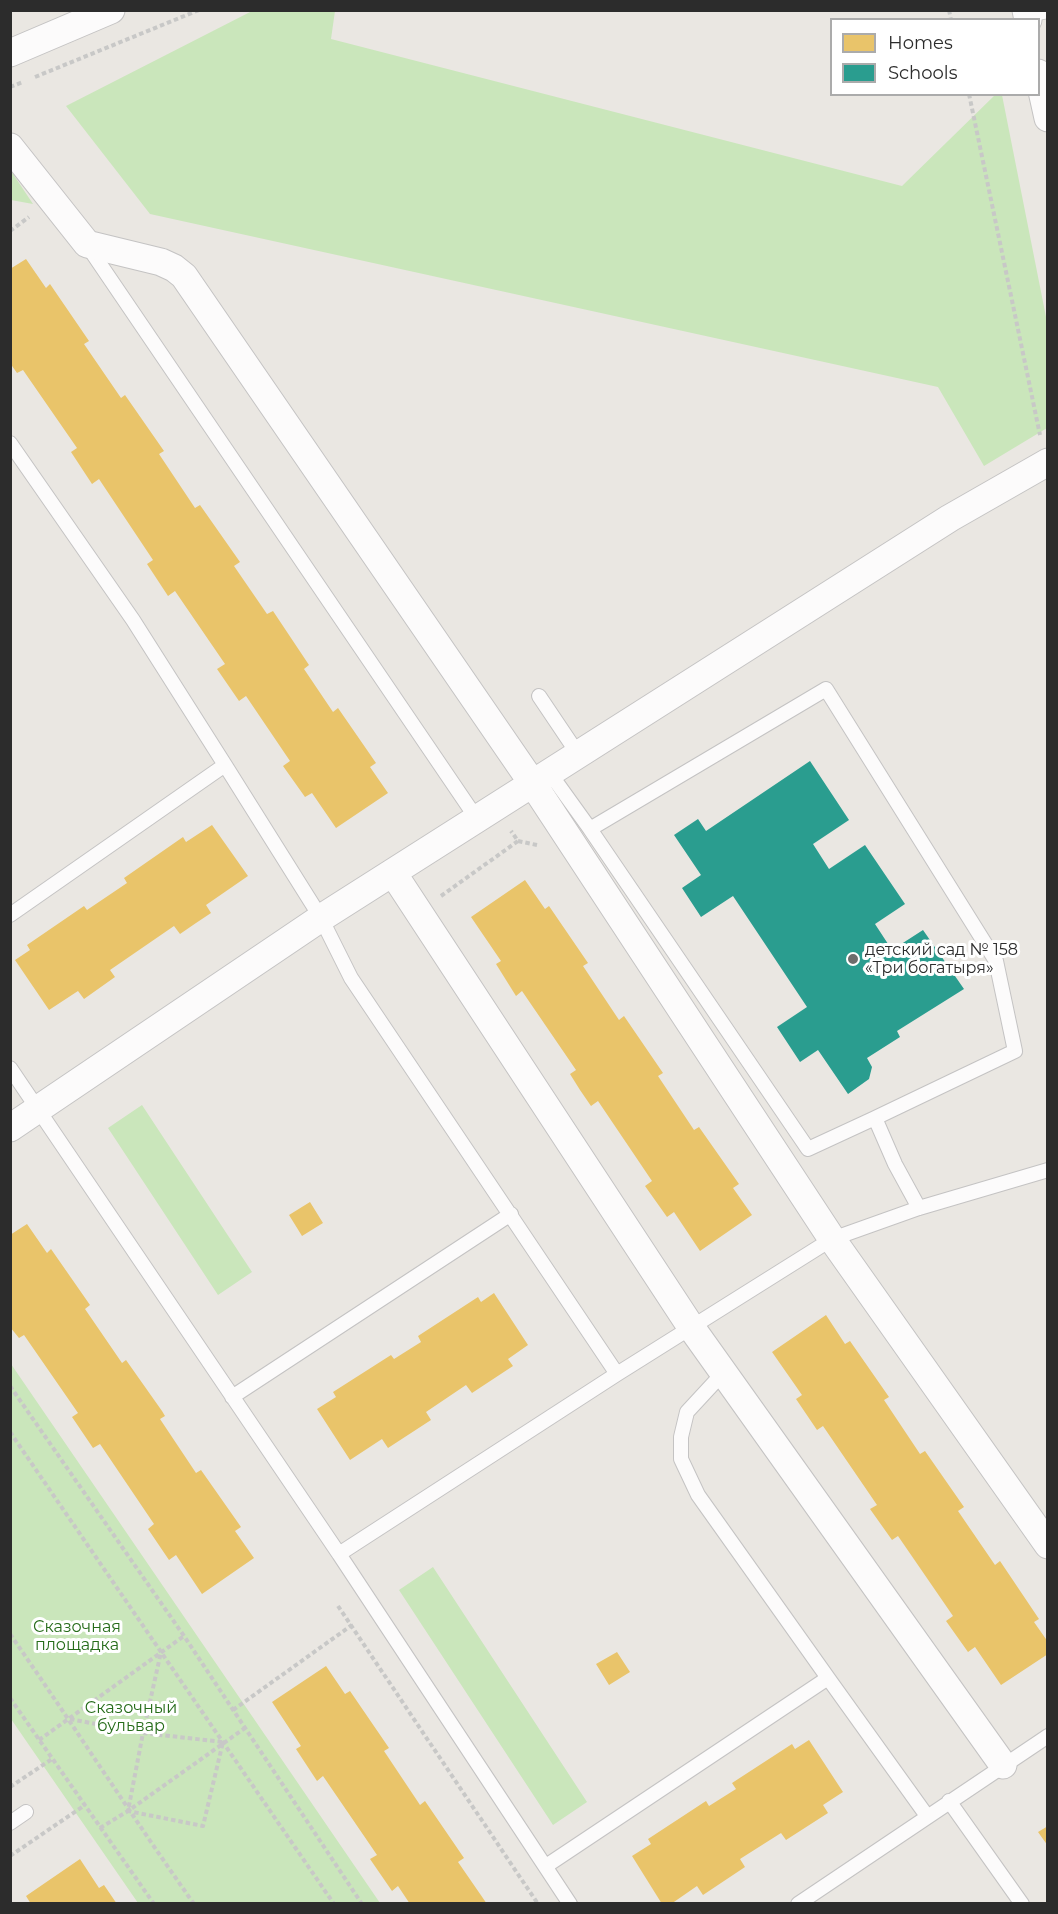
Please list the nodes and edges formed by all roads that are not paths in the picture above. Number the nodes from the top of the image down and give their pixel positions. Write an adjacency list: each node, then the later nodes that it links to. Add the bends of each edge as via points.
1 (111, 10): 2 (street)
2 (10, 53)
3 (1040, 82): 4 (street)
4 (1047, 118)
5 (10, 147): 6 (street)
6 (87, 244): 12 (street, via 161,262 184,276); 13 (lane)
7 (10, 443): 11 (lane, via 133,620)
8 (1047, 462): 10 (street, via 950,518)
9 (539, 696): 10 (lane)
10 (578, 754): 12 (street)
11 (225, 765): 16 (lane); 17 (lane)
12 (541, 778): 13 (street); 14 (lane); 25 (street)
13 (486, 814): 15 (street)
14 (590, 829): 20 (lane, via 808,1149); 20 (lane, via 826,689 996,961 1015,1050)
15 (393, 873): 17 (street); 26 (street)
16 (10, 915)
17 (321, 918): 19 (street); 24 (lane, via 351,978)
18 (10, 1068): 19 (lane)
19 (39, 1109): 21 (street); 29 (lane)
20 (875, 1118): 23 (lane)
21 (10, 1128)
22 (1047, 1170): 23 (lane)
23 (919, 1208): 25 (lane)
24 (511, 1214): 28 (lane); 29 (lane)
25 (832, 1239): 26 (lane); 30 (street)
26 (691, 1327): 27 (street); 28 (lane)
27 (724, 1372): 32 (lane, via 687,1412 681,1459 698,1495); 34 (street)
28 (617, 1374): 31 (lane)
29 (232, 1397): 31 (lane)
30 (1047, 1545)
31 (339, 1554): 39 (lane)
32 (828, 1678): 37 (lane); 39 (lane)
33 (1047, 1736): 34 (lane)
34 (1003, 1765): 35 (lane)
35 (949, 1801): 37 (lane); 42 (lane)
36 (26, 1812): 38 (lane)
37 (927, 1816): 41 (lane)
38 (10, 1823)
39 (546, 1866): 40 (lane)
40 (570, 1904)
41 (798, 1904)
42 (1022, 1904)

